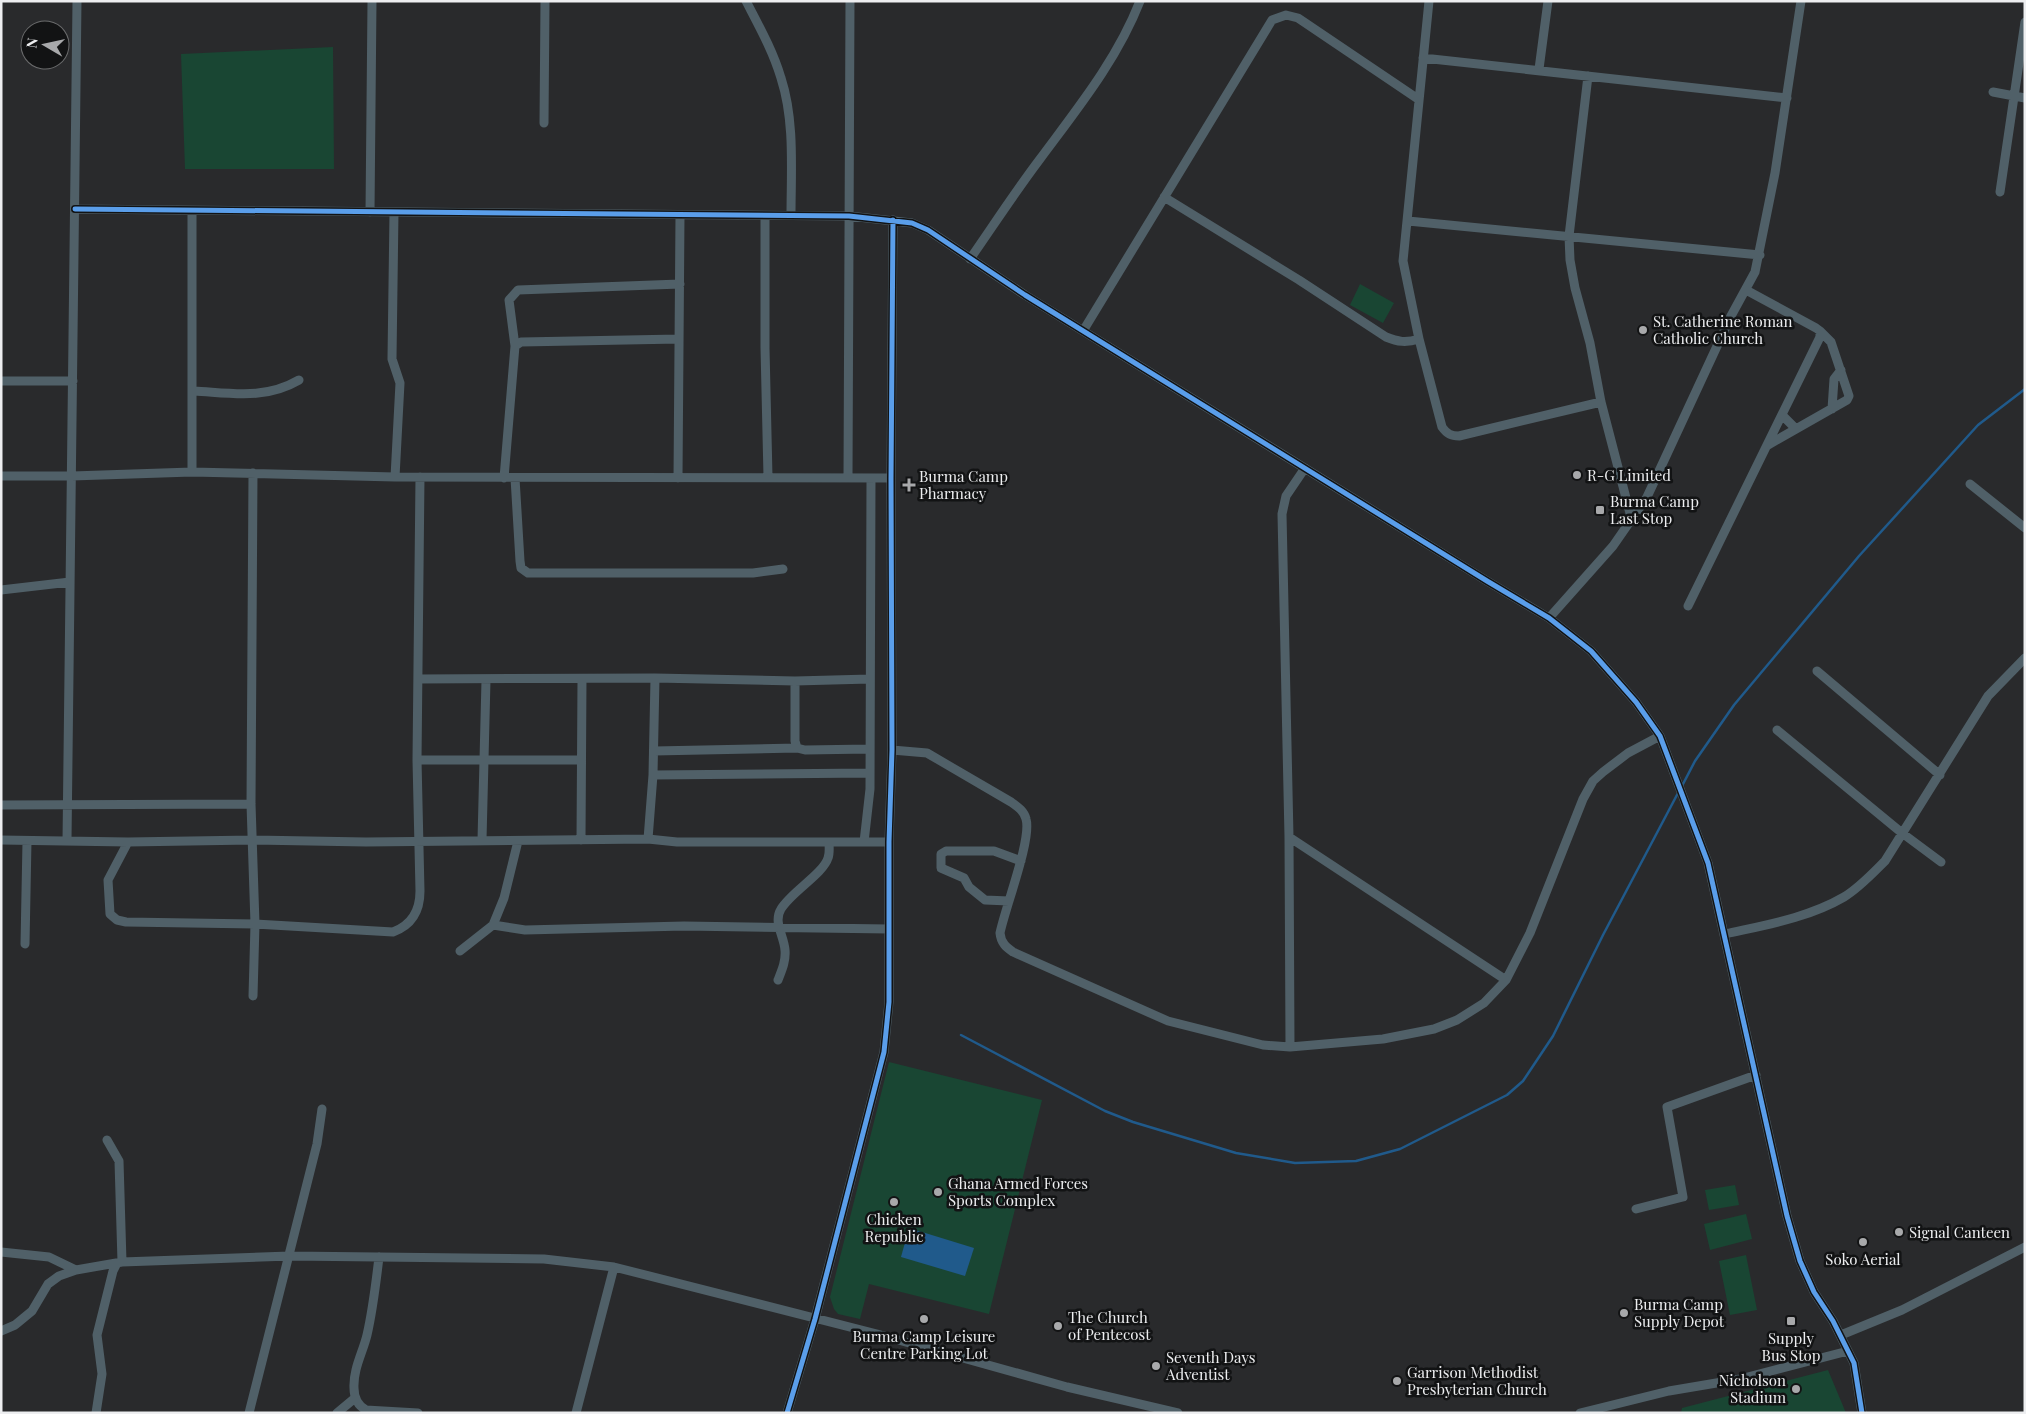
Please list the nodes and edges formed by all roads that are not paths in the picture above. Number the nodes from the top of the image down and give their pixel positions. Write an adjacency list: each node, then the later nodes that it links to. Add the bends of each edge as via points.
1 (77, 1): 22 (street)
2 (372, 1): 24 (street)
3 (545, 1): 19 (street)
4 (746, 1): 27 (street, via 774,58 787,102)
5 (850, 1): 29 (street)
6 (1140, 1): 34 (street, via 1120,44)
7 (1429, 1): 11 (street)
8 (1548, 1): 12 (street)
9 (1801, 1): 16 (street)
10 (2025, 22): 15 (street)
11 (1422, 58): 12 (street); 18 (street)
12 (1539, 69): 13 (street)
13 (1588, 76): 16 (street); 32 (street)
14 (1993, 92): 15 (street)
15 (2014, 96): 17 (street); 20 (street)
16 (1787, 98): 33 (street)
17 (2025, 98)
18 (1418, 99): 21 (street, via 1298,18 1286,16 1272,20); 31 (street)
19 (544, 123)
20 (2000, 192)
21 (1164, 197): 37 (street); 40 (street, via 1386,337 1397,342)
22 (75, 210): 23 (street); 45 (street)
23 (192, 212): 24 (street); 46 (street)
24 (370, 212): 25 (street)
25 (394, 212): 26 (street); 57 (street, via 392,359 400,384)
26 (680, 215): 28 (street); 35 (street)
27 (791, 215): 28 (street); 29 (street)
28 (765, 216): 59 (street)
29 (849, 216): 30 (street); 60 (street)
30 (894, 220): 34 (street, via 928,230); 65 (street)
31 (1408, 221): 32 (street); 40 (street, via 1404,270)
32 (1569, 236): 33 (street); 47 (street, via 1575,288)
33 (1760, 255): 36 (street)
34 (970, 259): 37 (street)
35 (680, 284): 39 (street); 41 (street, via 518,290 509,300)
36 (1746, 290): 38 (street); 67 (street, via 1647,497)
37 (1082, 331): 52 (street)
38 (1820, 331): 42 (street, via 1831,342); 49 (street, via 1818,342)
39 (679, 339): 41 (street, via 521,342); 63 (street)
40 (1418, 339): 47 (street, via 1442,427 1452,436)
41 (515, 346): 61 (street)
42 (1841, 370): 48 (street, via 1834,379); 48 (street, via 1849,396)
43 (298, 380): 46 (street, via 273,392)
44 (1, 381): 45 (street)
45 (73, 381): 56 (street)
46 (194, 391): 53 (street)
47 (1601, 402): 67 (street)
48 (1832, 409): 50 (street)
49 (1782, 415): 50 (street); 51 (street)
50 (1796, 429): 51 (street)
51 (1768, 445): 72 (street)
52 (1305, 468): 73 (street); 98 (street, via 1286,496 1282,514)
53 (192, 472): 54 (street); 56 (street)
54 (253, 473): 57 (street); 94 (street)
55 (1, 476): 56 (street)
56 (72, 476): 70 (street)
57 (395, 477): 58 (street)
58 (420, 477): 61 (street); 79 (street)
59 (768, 477): 60 (street); 63 (street)
60 (848, 477): 64 (street)
61 (504, 478): 62 (street)
62 (515, 478): 63 (street); 69 (street, via 520,561 521,568 528,572 753,573)
63 (678, 478)
64 (872, 478): 65 (street); 78 (street)
65 (891, 478): 86 (street)
66 (1970, 484): 68 (street)
67 (1632, 521): 73 (street)
68 (2025, 528)
69 (783, 570)
70 (70, 582): 71 (street); 96 (street)
71 (1, 590)
72 (1688, 606)
73 (1549, 618): 83 (street, via 1609,669)
74 (2025, 658): 92 (street, via 1988,696)
75 (1817, 671): 92 (street)
76 (655, 678): 77 (street); 81 (street); 87 (street)
77 (582, 679): 80 (street); 89 (street)
78 (870, 679): 81 (street); 85 (street)
79 (418, 680): 80 (street); 88 (street)
80 (486, 680): 90 (street)
81 (795, 681): 84 (street)
82 (1777, 730): 97 (street)
83 (1660, 736): 119 (street, via 1708,863); 123 (street, via 1628,753 1593,781 1530,933)
84 (797, 748): 85 (street); 87 (street)
85 (869, 749): 91 (street)
86 (892, 750): 111 (street); 112 (street, via 928,753 1021,809 1028,828)
87 (654, 751): 93 (street)
88 (417, 760): 90 (street); 101 (street)
89 (581, 760): 90 (street); 103 (street)
90 (484, 761): 102 (street)
91 (870, 773): 93 (street); 110 (street)
92 (1940, 775): 97 (street)
93 (653, 776): 104 (street)
94 (252, 804): 96 (street); 100 (street)
95 (1, 805): 96 (street)
96 (67, 805): 106 (street)
97 (1902, 834): 113 (street); 119 (street, via 1885,861 1844,897 1798,917)
98 (1289, 837): 123 (street); 125 (street)
99 (1, 840): 105 (street)
100 (252, 840): 101 (street); 108 (street); 115 (street)
101 (420, 840): 102 (street); 115 (street, via 420,904 414,918 403,928 393,932)
102 (482, 840): 107 (street)
103 (581, 840): 104 (street); 107 (street)
104 (648, 840): 109 (street)
105 (27, 841): 106 (street); 120 (street)
106 (67, 841): 108 (street)
107 (518, 841): 116 (street, via 504,898)
108 (128, 842): 115 (street, via 108,880 110,914 117,920)
109 (829, 842): 110 (street); 117 (street, via 828,860 781,908)
110 (864, 842): 111 (street)
111 (889, 842): 118 (street)
112 (1020, 861): 114 (street); 114 (street, via 988,850 946,850 941,854 941,868 964,878 981,898)
113 (1941, 862)
114 (1009, 901): 125 (street, via 1001,940 1013,952 1168,1021 1263,1045)
115 (256, 924): 124 (street)
116 (493, 925): 117 (street, via 525,930); 121 (street)
117 (779, 927): 118 (street); 122 (street, via 785,953)
118 (889, 929): 137 (street, via 889,1002 884,1052)
119 (1725, 934): 126 (street)
120 (25, 944)
121 (460, 951)
122 (778, 980)
123 (1506, 980): 125 (street, via 1484,1003 1457,1020 1434,1029 1383,1040)
124 (253, 996)
125 (1290, 1047)
126 (1756, 1075): 129 (street, via 1667,1107 1683,1197); 139 (street, via 1800,1261)
127 (322, 1109): 132 (street, via 317,1144)
128 (107, 1140): 134 (street, via 119,1161)
129 (1636, 1209)
130 (2025, 1247): 139 (street, via 1902,1310)
131 (1, 1252): 136 (street, via 49,1257)
132 (290, 1256): 133 (street); 134 (street); 143 (street)
133 (379, 1257): 135 (street, via 544,1259); 141 (street, via 367,1335 355,1374)
134 (119, 1263): 136 (street); 142 (street, via 113,1271 97,1335 102,1374)
135 (614, 1267): 137 (street); 146 (street)
136 (76, 1270): 138 (street, via 58,1276 48,1284 32,1311 15,1325)
137 (815, 1319): 147 (street); 148 (street, via 1067,1387)
138 (1, 1331)
139 (1840, 1335): 140 (street)
140 (1848, 1351): 149 (street, via 1740,1379 1669,1391); 150 (street, via 1854,1363)
141 (355, 1398): 144 (street); 145 (street, via 366,1410)
142 (96, 1413)
143 (249, 1413)
144 (337, 1413)
145 (418, 1413)
146 (576, 1413)
147 (787, 1413)
148 (1178, 1413)
149 (1580, 1413)
150 (1862, 1413)

